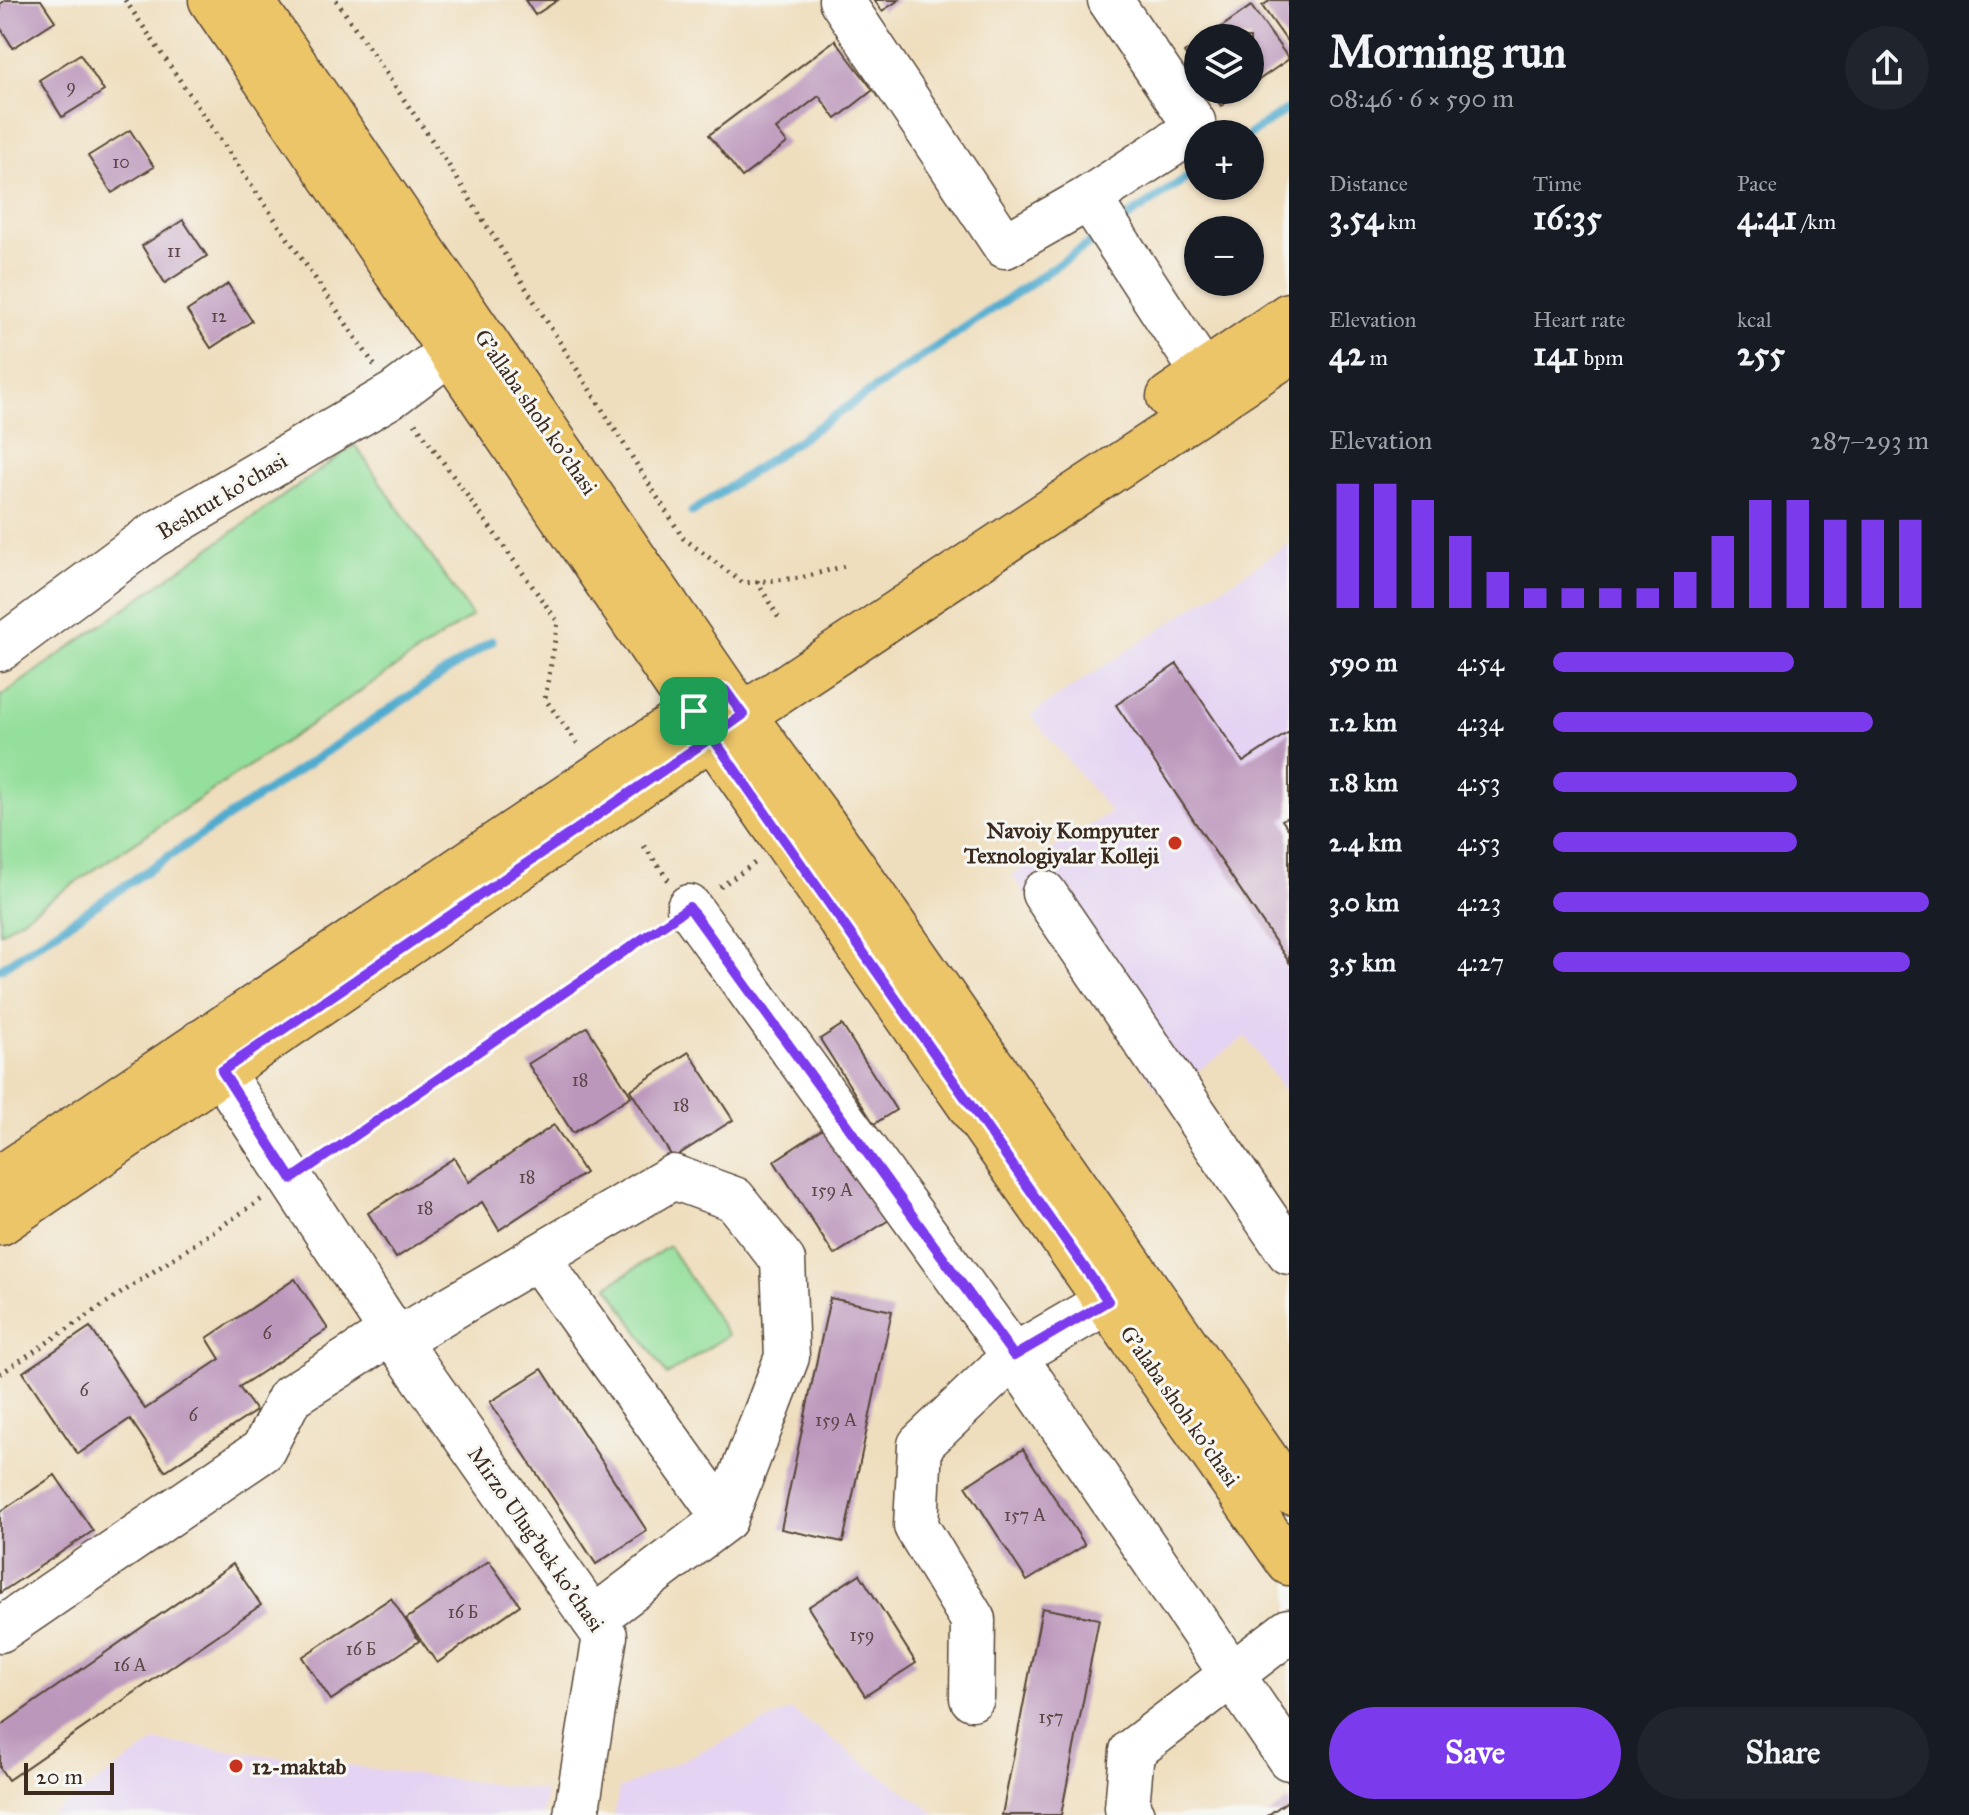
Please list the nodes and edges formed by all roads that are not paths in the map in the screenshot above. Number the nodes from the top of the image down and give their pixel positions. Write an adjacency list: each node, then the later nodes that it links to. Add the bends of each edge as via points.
1 (211, 0): 7 (main road, G'allaba shoh ko'chasi)
2 (251, 0): 11 (main road, G'allaba shoh ko'chasi)
3 (841, 0): 5 (street, via 1005,246)
4 (1110, 0): 5 (street, via 1193,122 1189,133)
5 (1089, 198): 9 (street)
6 (1289, 315): 9 (main road)
7 (450, 352): 10 (street, Beshtut ko'chasi, via 394,394 152,536); 11 (main road, G'allaba shoh ko'chasi)
8 (1289, 353): 9 (main road)
9 (1212, 386): 11 (main road)
10 (0, 649)
11 (719, 713): 12 (main road, G'allaba shoh ko'chasi); 15 (main road); 20 (main road, G'alaba shoh ko'chasi)
12 (823, 823): 23 (main road, G'alaba shoh ko'chasi)
13 (1044, 893): 18 (street)
14 (689, 907): 22 (street)
15 (211, 1056): 16 (main road); 17 (main road); 21 (street, Mirzo Ulug'bek ko'chasi)
16 (0, 1178)
17 (0, 1223)
18 (1289, 1252)
19 (537, 1257): 21 (street); 24 (street); 24 (street, via 673,1177 734,1199 783,1261 787,1357)
20 (1108, 1301): 22 (street); 25 (main road, G'alaba shoh ko'chasi)
21 (394, 1336): 26 (street, Mirzo Ulug'bek ko'chasi); 27 (street, via 290,1397 263,1450)
22 (1014, 1356): 29 (street); 30 (street, via 920,1445 916,1526 973,1620)
23 (1289, 1492)
24 (725, 1519): 26 (street)
25 (1289, 1563)
26 (593, 1619): 32 (street, Mirzo Ulug'bek ko'chasi, via 605,1636)
27 (0, 1630)
28 (1289, 1631): 29 (street)
29 (1231, 1675): 31 (street); 33 (street, via 1132,1751 1127,1808)
30 (972, 1698)
31 (1289, 1758)
32 (576, 1815)
33 (1132, 1815)

